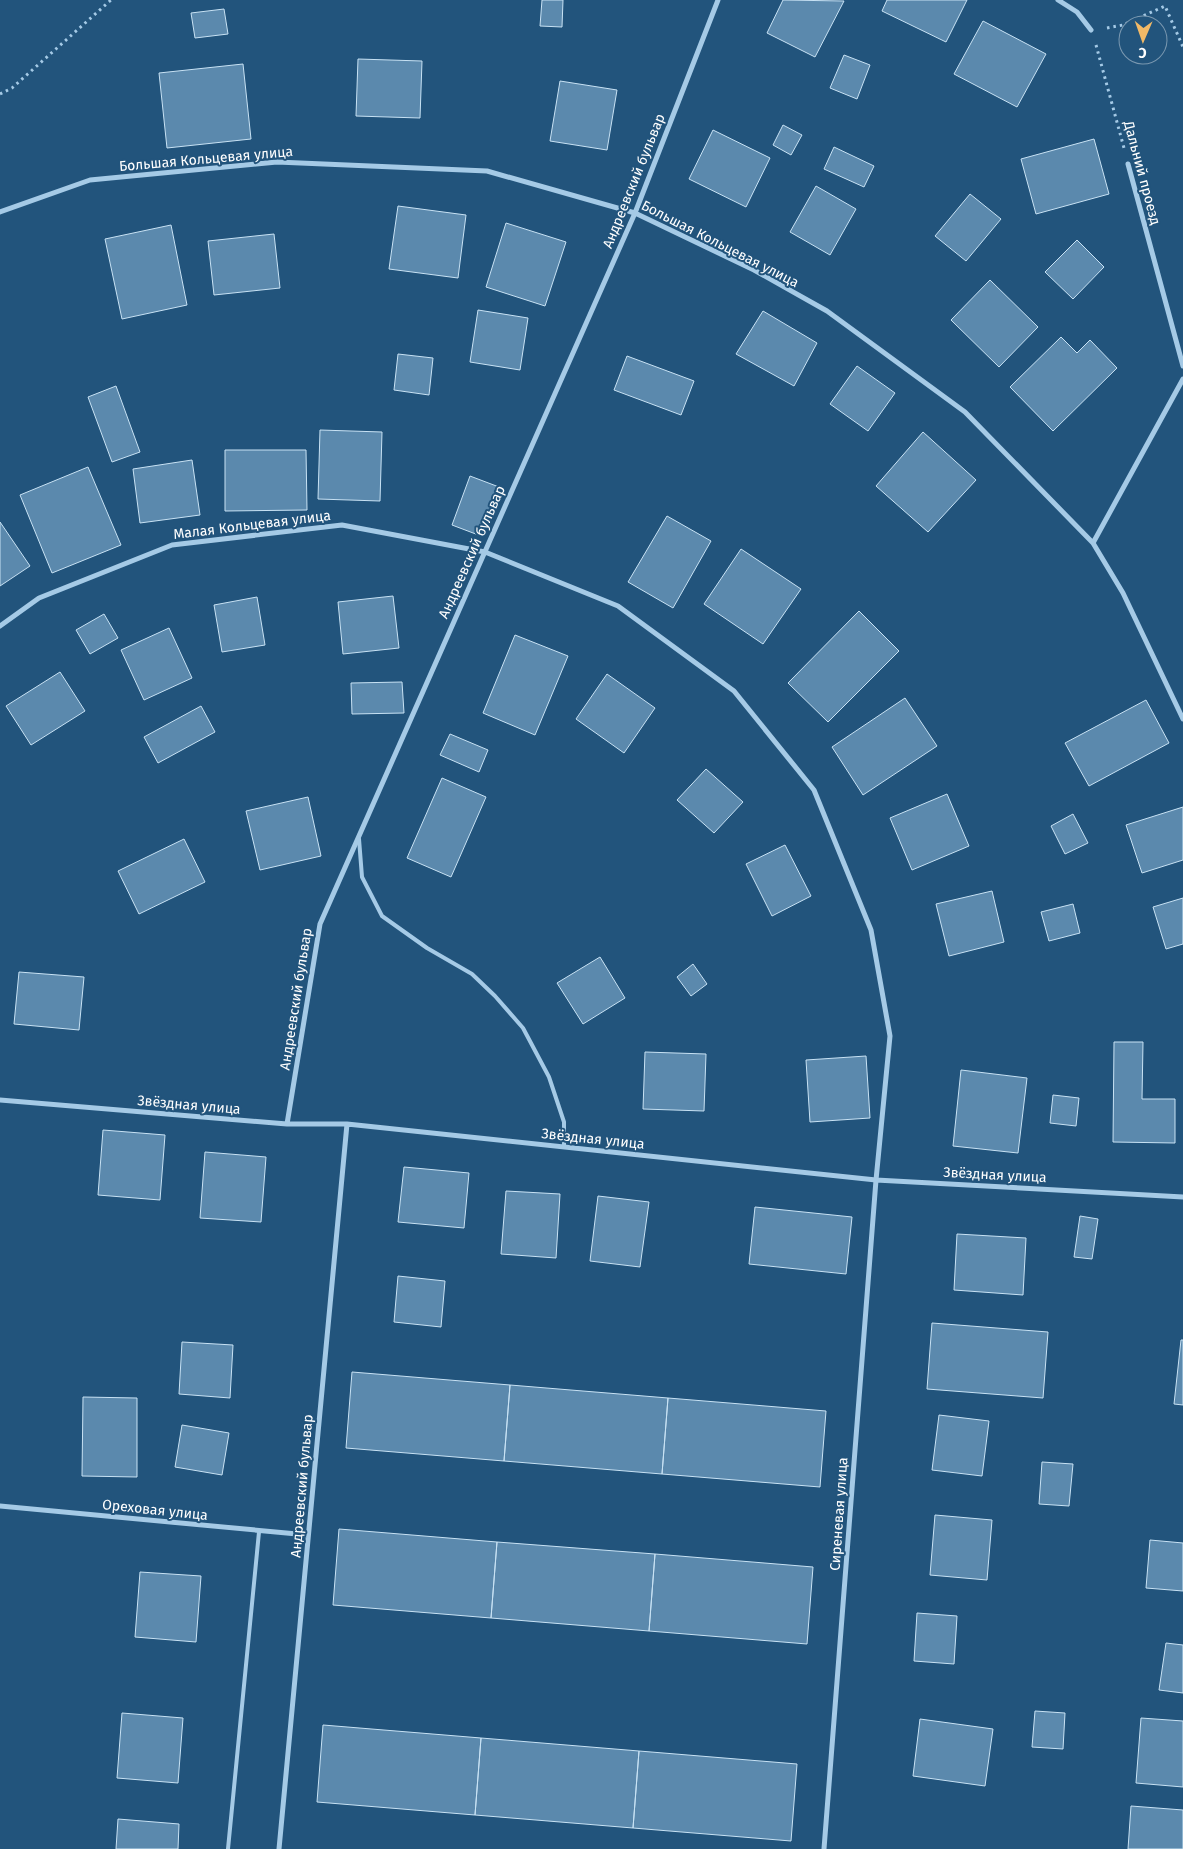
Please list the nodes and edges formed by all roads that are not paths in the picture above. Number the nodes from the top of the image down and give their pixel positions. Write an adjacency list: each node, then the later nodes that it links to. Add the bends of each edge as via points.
1 (718, 0): 6 (street, Андреевский бульвар)
2 (1058, 0): 3 (street, via 1077,12)
3 (1092, 30)
4 (1128, 164): 7 (street, Дальний проезд)
5 (0, 212): 6 (street, Большая Кольцевая улица, via 90,180 277,162 487,171)
6 (635, 213): 9 (street, Большая Кольцевая улица, via 754,270 827,311 965,412); 10 (street, Андреевский бульвар)
7 (1183, 366)
8 (1183, 379): 9 (street)
9 (1093, 542): 12 (street, Большая Кольцевая улица, via 1123,593)
10 (485, 552): 11 (street, Малая Кольцевая улица, via 342,525 172,545 39,598); 13 (street, Андреевский бульвар); 18 (street, Малая Кольцевая улица, via 618,606 734,691 814,790 870,930 890,1036)
11 (0, 626)
12 (1183, 719)
13 (358, 837): 15 (street, Андреевский бульвар, via 320,924); 17 (lane, via 362,877 382,916 427,948 472,974 523,1028 549,1077 564,1122)
14 (0, 1100): 15 (street, Звёздная улица)
15 (287, 1124): 16 (street, Звёздная улица)
16 (347, 1124): 17 (street, Звёздная улица); 22 (street, Андреевский бульвар)
17 (564, 1147): 18 (street, Звёздная улица)
18 (876, 1180): 19 (street, Звёздная улица); 25 (street, Сиреневая улица)
19 (1183, 1197)
20 (0, 1506): 21 (street, Ореховая улица)
21 (258, 1532): 22 (street, Ореховая улица); 23 (lane)
22 (308, 1535): 24 (street, Андреевский бульвар)
23 (228, 1849)
24 (279, 1849)
25 (824, 1849)

